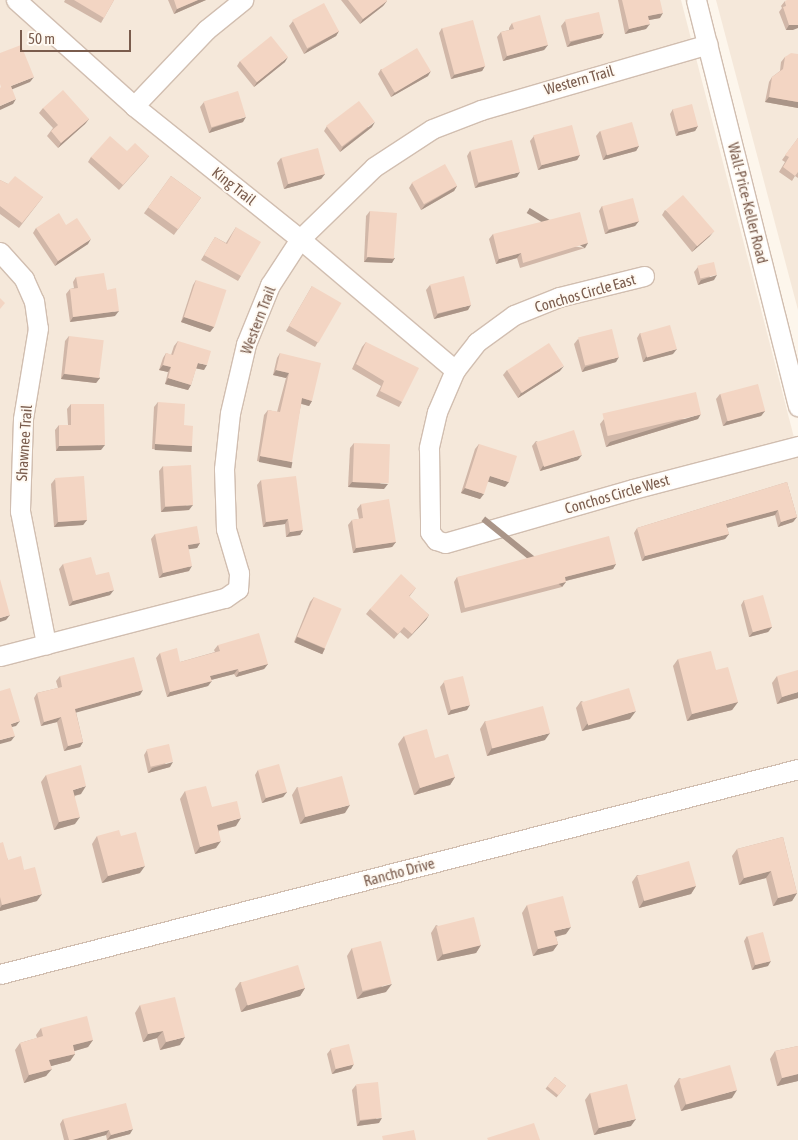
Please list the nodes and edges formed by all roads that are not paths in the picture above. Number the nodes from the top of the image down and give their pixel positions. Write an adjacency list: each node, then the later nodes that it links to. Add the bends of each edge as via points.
1 (16, 0): 5 (street, King Trail)
2 (243, 0): 5 (street, via 206,30)
3 (696, 0): 4 (street, Wall-Price-Keller Road)
4 (708, 44): 6 (street, Western Trail, via 548,88 432,129 374,167); 10 (street, Wall-Price-Keller Road)
5 (134, 106): 6 (street, King Trail)
6 (300, 239): 9 (street, King Trail); 13 (street, Western Trail, via 270,285 246,344 230,413 224,512 239,573 238,589 225,598)
7 (0, 252): 13 (street, Shawnee Trail, via 24,279 34,301 38,328 23,420 20,511)
8 (644, 276): 9 (street, Conchos Circle East, via 559,297 514,315 477,342)
9 (455, 370): 12 (street, Conchos Circle East, via 437,412 429,448 430,526)
10 (798, 406)
11 (798, 446): 12 (street, Conchos Circle West, via 453,541)
12 (436, 540)
13 (46, 644): 14 (street, Western Trail)
14 (0, 656)
15 (798, 769): 16 (street, Rancho Drive)
16 (0, 974)

